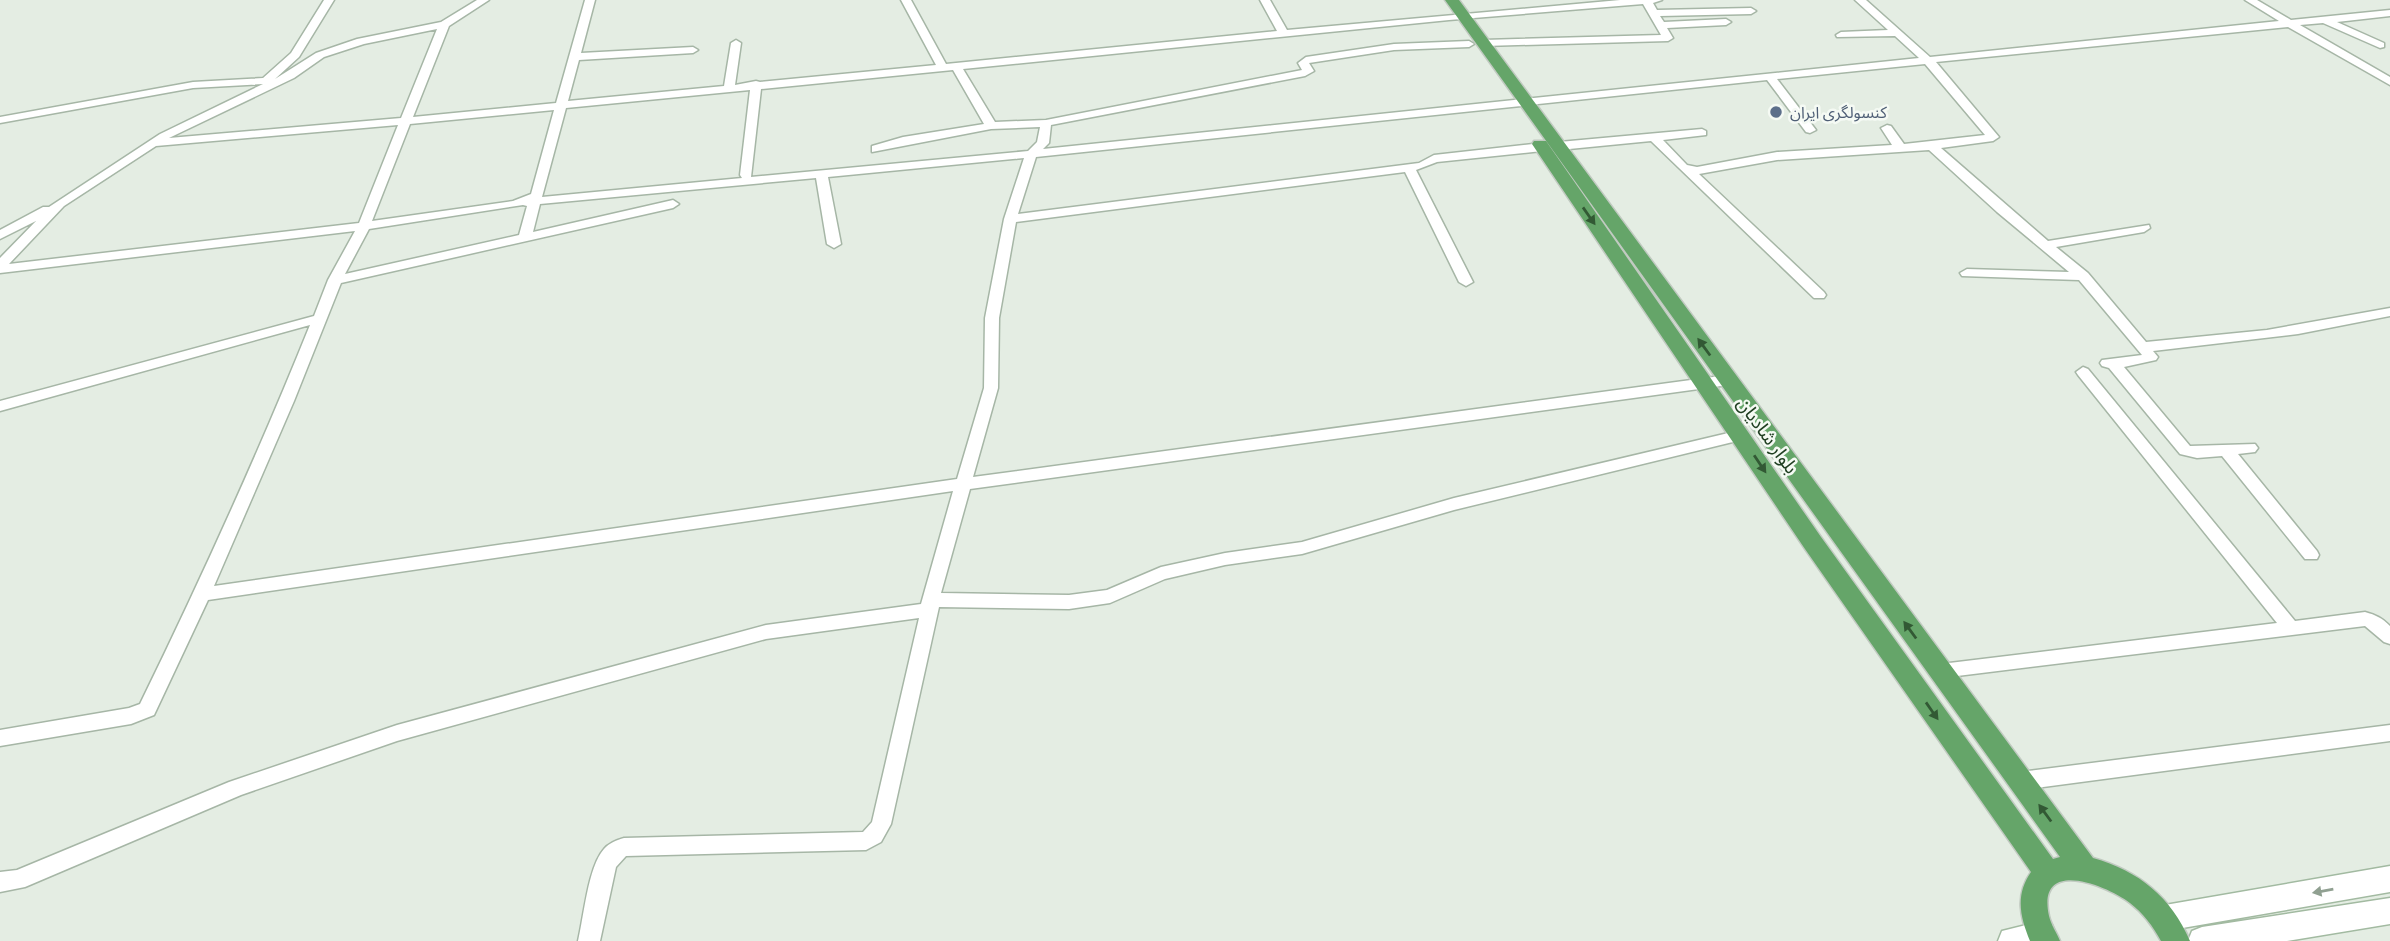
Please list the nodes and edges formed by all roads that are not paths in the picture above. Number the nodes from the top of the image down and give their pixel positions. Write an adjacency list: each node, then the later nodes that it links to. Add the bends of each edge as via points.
1 (329, 0): 31 (street, via 295,55)
2 (484, 0): 16 (street)
3 (590, 0): 25 (street)
4 (906, 0): 27 (street)
5 (1265, 0): 18 (street)
6 (1650, 0): 9 (street); 11 (street)
7 (1860, 0): 19 (street)
8 (2250, 0): 15 (street)
9 (1450, 8): 18 (street); 22 (main road, بلوار شادیان)
10 (1751, 11): 11 (street)
11 (1655, 13): 17 (street)
12 (2390, 13): 13 (street)
13 (2325, 20): 15 (street); 23 (street)
14 (1726, 22): 17 (street)
15 (2291, 23): 26 (street); 28 (street)
16 (444, 24): 31 (street, via 361,41 320,55); 37 (street)
17 (1662, 25): 22 (street, via 1668,38)
18 (1283, 33): 27 (street)
19 (1899, 33): 20 (street); 26 (street)
20 (1841, 35)
21 (736, 43): 34 (street)
22 (1476, 43): 35 (main road, بلوار شادیان); 39 (street, via 1394,47 1307,60 1303,64 1309,71 1305,73)
23 (2380, 45)
24 (693, 50): 25 (street)
25 (573, 57): 36 (street)
26 (1930, 62): 30 (street); 46 (street, via 1993,137)
27 (948, 66): 33 (street); 40 (street, via 977,98)
28 (2375, 73): 29 (street); 32 (street)
29 (2390, 73)
30 (1771, 78): 35 (street); 42 (street)
31 (270, 82): 38 (street, via 193,85); 45 (street)
32 (2390, 82)
33 (756, 85): 34 (street); 53 (street)
34 (729, 87): 36 (street)
35 (1515, 100): 47 (main road, بلوار شادیان); 49 (street)
36 (560, 104): 37 (street); 55 (street)
37 (408, 119): 45 (street); 59 (street)
38 (0, 120)
39 (1046, 123): 40 (street); 49 (street)
40 (991, 126): 48 (street)
41 (1887, 128): 50 (street)
42 (1810, 130)
43 (1702, 133): 44 (street)
44 (1653, 138): 47 (street); 52 (street)
45 (152, 143): 56 (street)
46 (1932, 146): 50 (street); 64 (street)
47 (1550, 147): 51 (street, via 1434,159 1425,166); 75 (main road, بلوار شادیان, one-way to 47); 76 (main road, بلوار شادیان, one-way to 76)
48 (876, 149)
49 (1037, 149): 53 (street); 54 (street); 58 (street)
50 (1901, 149): 52 (street, via 1777,156)
51 (1409, 168): 58 (street); 69 (street)
52 (1688, 171): 70 (street)
53 (746, 175): 55 (street)
54 (821, 175): 55 (street); 63 (street)
55 (532, 200): 59 (street); 62 (street)
56 (60, 203): 61 (street); 65 (street)
57 (673, 204): 62 (street)
58 (1010, 219): 81 (street, via 992,318 991,388)
59 (364, 226): 65 (street); 68 (street)
60 (2144, 228): 64 (street)
61 (0, 235)
62 (525, 237): 68 (street)
63 (834, 244)
64 (2048, 245): 67 (street)
65 (0, 268)
66 (1966, 273): 67 (street)
67 (2082, 276): 73 (street)
68 (335, 280): 72 (street)
69 (1466, 282)
70 (1819, 295)
71 (2390, 312): 73 (street)
72 (321, 318): 77 (street); 83 (street)
73 (2147, 352): 80 (street, via 2135,362 2110,363 2185,450)
74 (2083, 372): 85 (street)
75 (1728, 380): 76 (street); 87 (main road, بلوار شادیان, one-way to 75)
76 (1705, 383): 78 (main road, بلوار شادیان); 81 (street)
77 (0, 407)
78 (1741, 435): 84 (street, via 1454,504 1302,548 1161,573 1111,596 1069,603); 92 (main road, بلوار شادیان, one-way to 92)
79 (2250, 448): 80 (street)
80 (2227, 451): 82 (street)
81 (964, 484): 83 (street); 84 (street)
82 (2311, 555)
83 (202, 594): 89 (street, via 148,709 131,716)
84 (930, 605): 94 (street, via 766,632 397,733 236,788 18,880); 98 (street, via 881,824 874,836 866,841 624,847 606,864)
85 (2291, 628): 86 (street, via 2369,619); 87 (street)
86 (2390, 637)
87 (1941, 671): 90 (main road, بلوار شادیان)
88 (2390, 733): 90 (street)
89 (0, 738)
90 (2021, 781): 91 (main road, بلوار شادیان, one-way to 90)
91 (2085, 869): 92 (main road, via 2064,868); 96 (main road, via 2114,877 2142,895)
92 (2048, 874): 97 (main road, via 2037,884 2032,899)
93 (2390, 879): 96 (street, one-way to 96)
94 (0, 882)
95 (2390, 911): 100 (street)
96 (2170, 930)
97 (2044, 938): 99 (street)
98 (589, 941)
99 (2012, 941)
100 (2202, 941)

